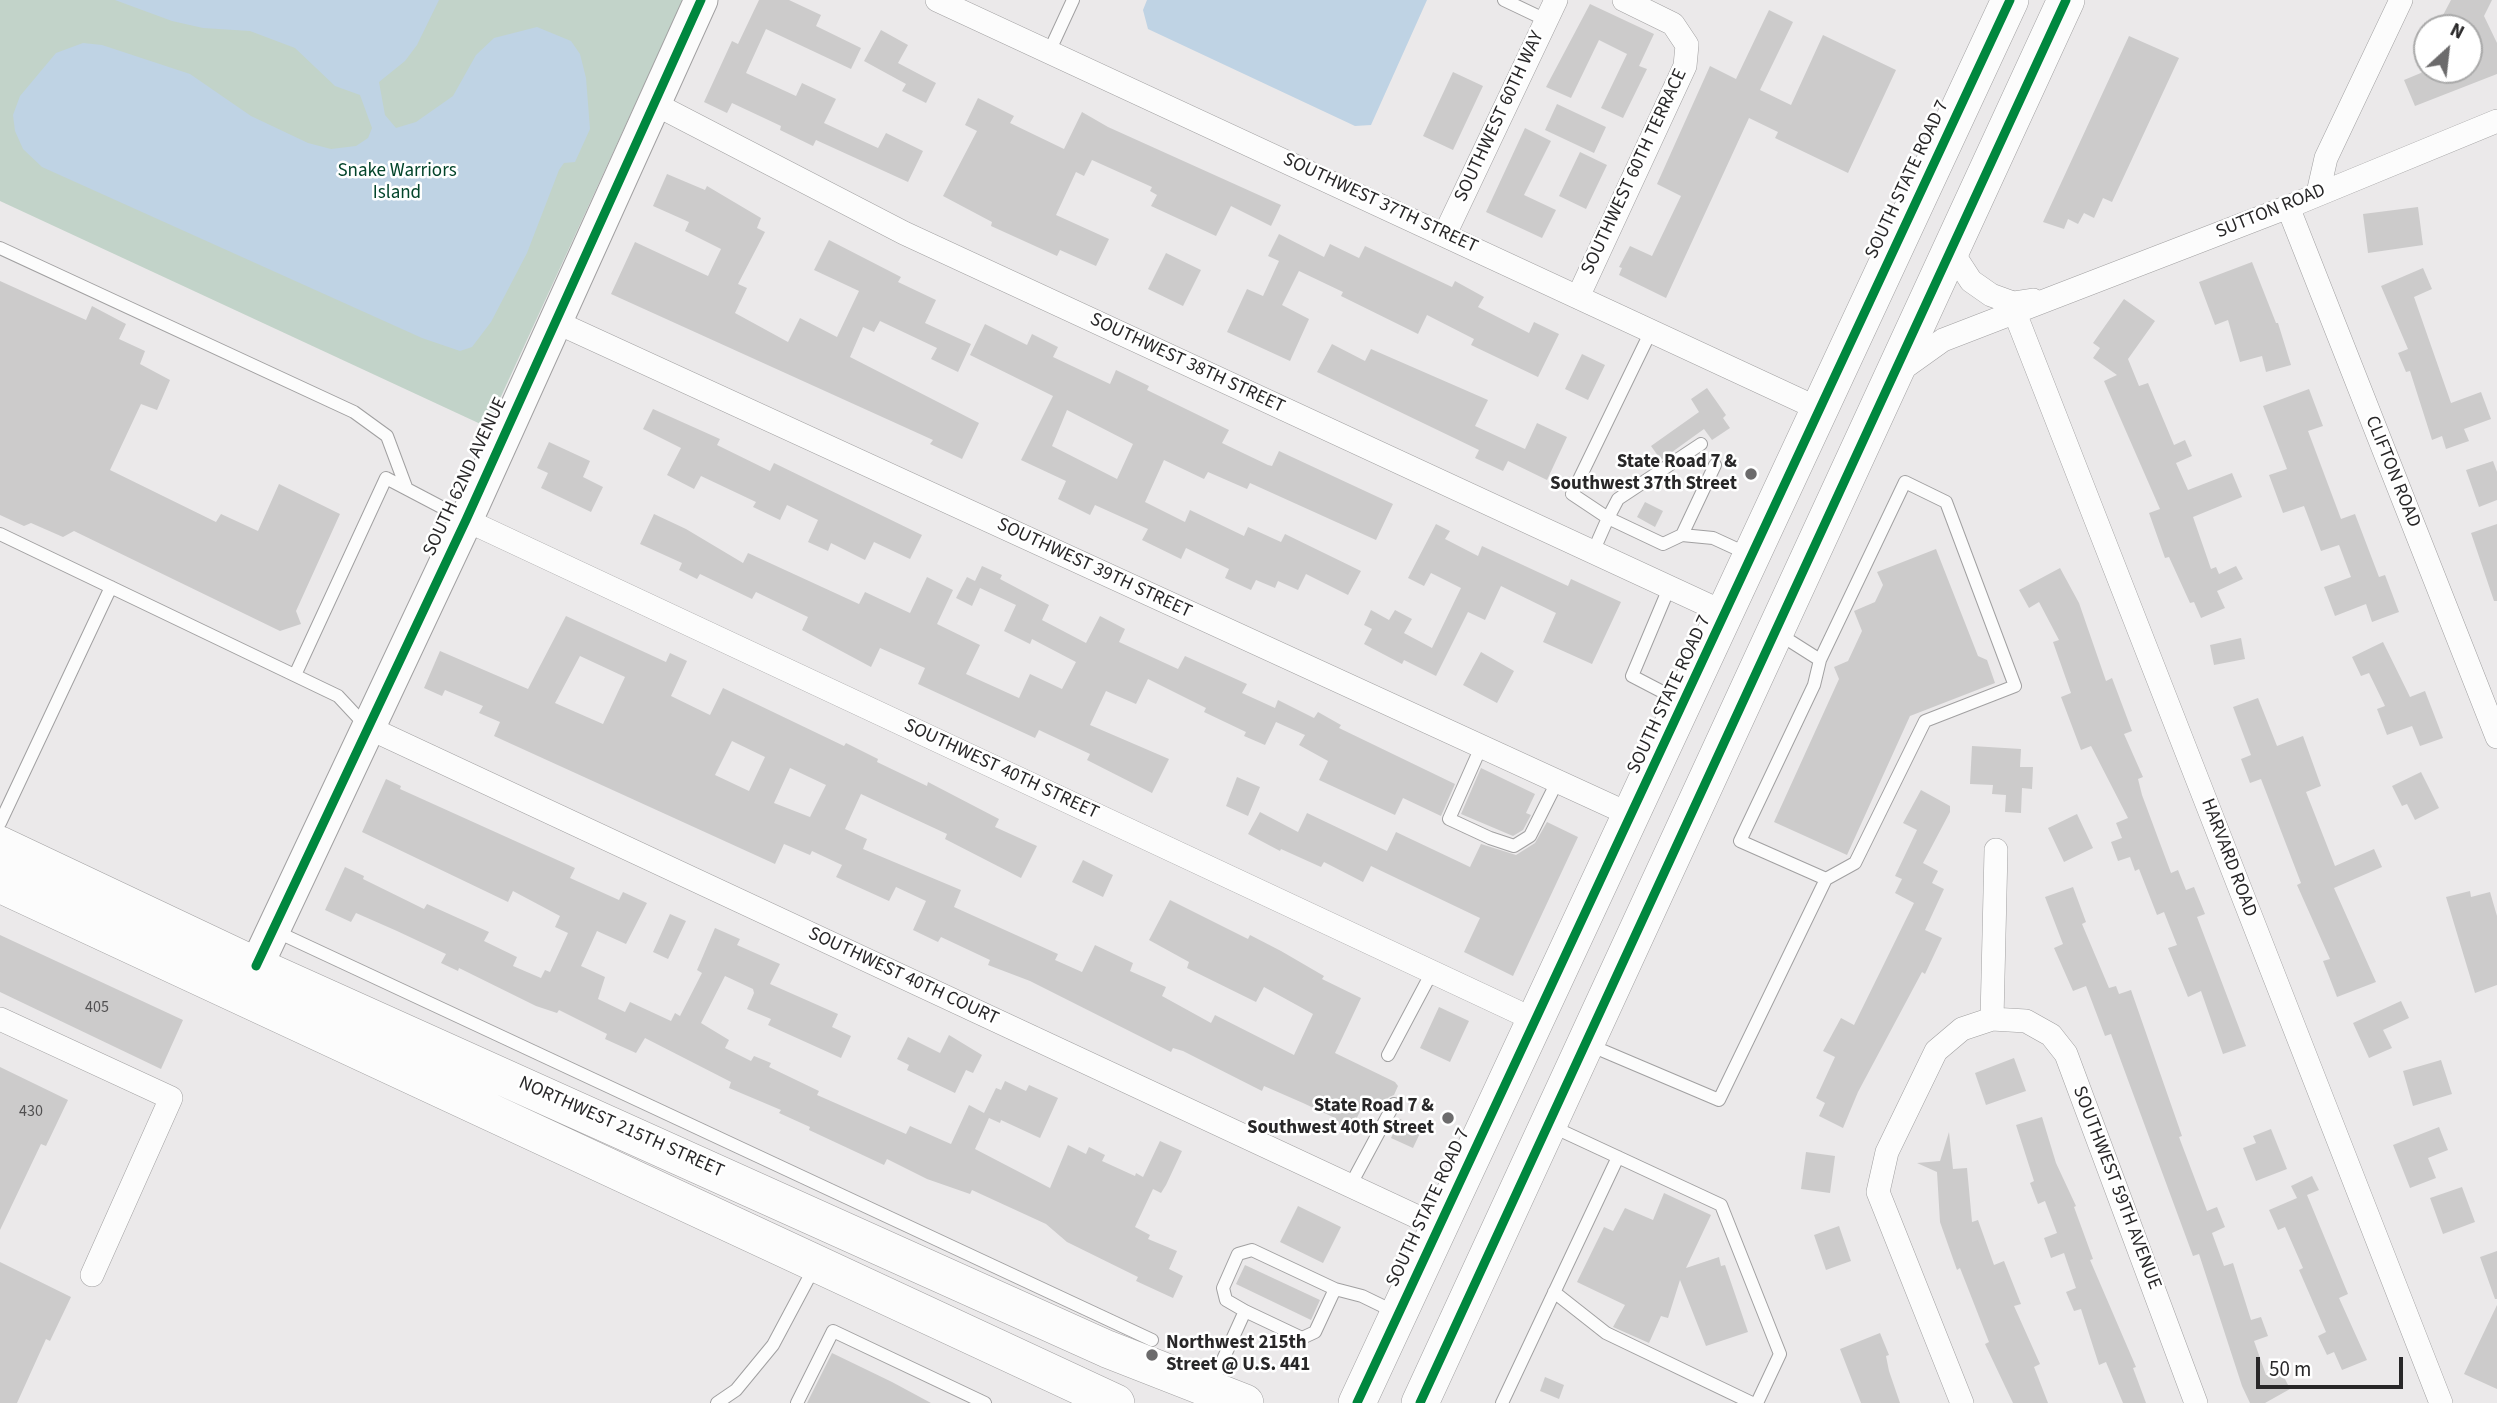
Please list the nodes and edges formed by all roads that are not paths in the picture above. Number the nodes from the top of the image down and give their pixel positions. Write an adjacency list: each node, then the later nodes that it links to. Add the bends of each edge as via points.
1 (701, 0): 11 (street, SOUTH 62ND AVENUE)
2 (937, 0): 10 (street, SOUTHWEST 37TH STREET)
3 (1073, 0): 10 (lane)
4 (1504, 0): 9 (lane)
5 (1624, 0): 18 (street, SOUTHWEST 60TH TERRACE, via 1673,24 1687,45 1685,66)
6 (2011, 0): 24 (main road, SOUTH STATE ROAD 7)
7 (2066, 0): 16 (main road)
8 (2401, 0): 13 (street, via 2326,158)
9 (1551, 10): 15 (street, SOUTHWEST 60TH WAY)
10 (1049, 51): 15 (street, SOUTHWEST 37TH STREET)
11 (653, 103): 21 (street, SOUTH 62ND AVENUE); 33 (street, SOUTHWEST 38TH STREET, via 904,233)
12 (2497, 121): 13 (street, SUTTON ROAD)
13 (2318, 193): 14 (street, SUTTON ROAD)
14 (2288, 207): 19 (street, SUTTON ROAD); 43 (street, CLIFTON ROAD)
15 (1446, 234): 18 (street, SOUTHWEST 37TH STREET)
16 (1953, 245): 19 (street, SUTTON ROAD, via 1971,281 1990,295 2013,303); 23 (main road)
17 (0, 248): 27 (lane, via 354,412 387,436)
18 (1577, 297): 22 (street, SOUTHWEST 37TH STREET)
19 (2043, 299): 20 (street, SUTTON ROAD)
20 (2015, 313): 23 (street, SUTTON ROAD, via 1943,340); 86 (street, HARVARD ROAD)
21 (556, 321): 29 (street, SOUTH 62ND AVENUE); 44 (street, SOUTHWEST 39TH STREET)
22 (1651, 331): 24 (street, SOUTHWEST 37TH STREET); 28 (lane, via 1572,494)
23 (1891, 378): 37 (main road)
24 (1821, 410): 32 (main road, SOUTH STATE ROAD 7)
25 (1701, 444): 28 (lane, via 1618,499)
26 (1715, 465): 31 (lane)
27 (406, 487): 29 (lane); 39 (lane, via 386,478)
28 (1608, 518): 31 (lane, via 1663,544); 33 (lane)
29 (466, 520): 42 (street, SOUTH 62ND AVENUE); 53 (street, SOUTHWEST 40TH STREET)
30 (0, 534): 34 (lane)
31 (1682, 535): 32 (lane)
32 (1759, 545): 36 (main road, SOUTH STATE ROAD 7); 37 (main road, via 1757,591)
33 (1593, 552): 35 (street, SOUTHWEST 38TH STREET)
34 (111, 587): 39 (lane); 47 (lane)
35 (1669, 588): 36 (street, SOUTHWEST 38TH STREET); 40 (lane, via 1632,676)
36 (1727, 614): 40 (main road, SOUTH STATE ROAD 7); 41 (main road, via 1742,654)
37 (1774, 630): 38 (lane); 41 (main road)
38 (1820, 660): 50 (lane, via 1814,685 1740,841); 50 (lane, via 1905,482 1946,502 2015,685 1925,721 1856,863)
39 (295, 675): 42 (lane, via 338,696)
40 (1685, 704): 46 (main road, SOUTH STATE ROAD 7)
41 (1739, 708): 58 (main road)
42 (367, 727): 52 (street, SOUTH 62ND AVENUE); 63 (street, SOUTHWEST 40TH COURT)
43 (2497, 737)
44 (1481, 747): 45 (street, SOUTHWEST 39TH STREET); 45 (lane, via 1449,819 1490,838 1514,846 1530,836)
45 (1557, 782): 46 (street, SOUTHWEST 39TH STREET)
46 (1633, 816): 57 (main road, SOUTH STATE ROAD 7)
47 (0, 823)
48 (0, 845): 54 (main road, NORTHWEST 215TH STREET)
49 (1996, 849): 56 (street)
50 (1826, 879): 58 (lane, via 1719,1100)
51 (0, 884): 54 (main road, NORTHWEST 215TH STREET)
52 (273, 929): 54 (street, SOUTH 62ND AVENUE); 73 (lane)
53 (1432, 972): 57 (street, SOUTHWEST 40TH STREET); 59 (lane)
54 (249, 981): 65 (main road, NORTHWEST 215TH STREET); 66 (main road, NORTHWEST 215TH STREET)
55 (0, 1019): 67 (street, via 171,1098)
56 (1992, 1019): 84 (street, via 1962,1029 1936,1051 1887,1152 1878,1192); 85 (street, SOUTHWEST 59TH AVENUE, via 2026,1021 2051,1035 2066,1054)
57 (1536, 1021): 64 (main road, SOUTH STATE ROAD 7)
58 (1584, 1043): 61 (main road)
59 (1388, 1055)
60 (1394, 1104): 63 (lane)
61 (1548, 1124): 62 (lane); 81 (main road)
62 (1618, 1157): 70 (lane); 83 (lane, via 1721,1205 1780,1354)
63 (1350, 1185): 64 (street, SOUTHWEST 40TH COURT)
64 (1439, 1227): 72 (main road, SOUTH STATE ROAD 7)
65 (883, 1246): 68 (main road); 74 (main road, NORTHWEST 215TH STREET, via 1107,1349)
66 (816, 1264): 68 (main road, NORTHWEST 215TH STREET); 76 (lane, via 773,1345 736,1390)
67 (92, 1275)
68 (864, 1286): 75 (main road, NORTHWEST 215TH STREET)
69 (1335, 1289): 71 (lane, via 1315,1332 1302,1338); 71 (lane, via 1252,1250 1238,1254 1223,1288 1226,1300); 72 (lane)
70 (1554, 1292): 82 (lane); 83 (lane, via 1606,1333)
71 (1245, 1311): 74 (lane)
72 (1399, 1313): 80 (main road, SOUTH STATE ROAD 7)
73 (1152, 1340)
74 (1209, 1390): 79 (main road, NORTHWEST 215TH STREET)
75 (1114, 1402)
76 (717, 1403)
77 (797, 1403): 78 (lane, via 833,1331)
78 (985, 1403)
79 (1245, 1403)
80 (1357, 1403)
81 (1420, 1403)
82 (1502, 1403)
83 (1754, 1403)
84 (1962, 1403)
85 (2196, 1403)
86 (2441, 1403)

